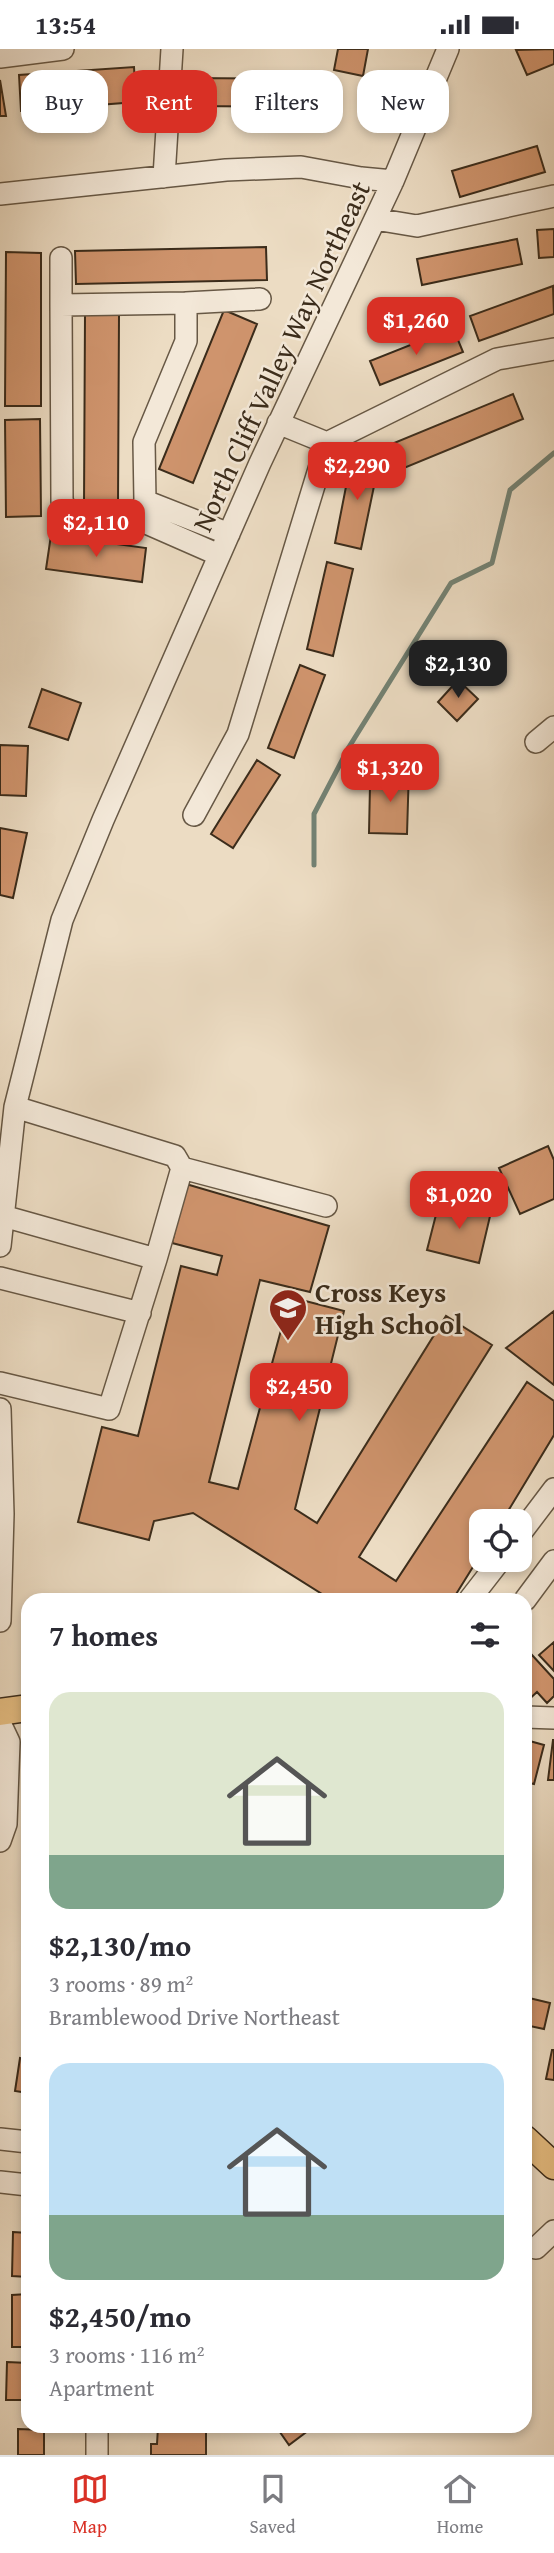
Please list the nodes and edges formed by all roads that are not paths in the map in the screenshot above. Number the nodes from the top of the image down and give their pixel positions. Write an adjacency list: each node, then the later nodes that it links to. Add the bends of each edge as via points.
1 (62, 49): 4 (street)
2 (172, 49): 5 (street)
3 (448, 49): 6 (street, North Cliff Valley Way Northeast)
4 (0, 57)
5 (164, 177): 6 (street, via 301,167); 7 (street)
6 (393, 181): 9 (street, North Cliff Valley Way Northeast)
7 (0, 194)
8 (554, 196): 9 (street, via 417,226)
9 (375, 219): 15 (street, North Cliff Valley Way Northeast)
10 (61, 258): 13 (street)
11 (260, 299): 12 (street)
12 (186, 303): 13 (street); 17 (street, via 186,341 145,442)
13 (61, 305): 17 (street, via 62,501 74,514 101,521)
14 (554, 349): 16 (street, via 497,359)
15 (278, 423): 16 (street); 18 (street, North Cliff Valley Way Northeast)
16 (327, 443): 22 (street, via 238,734)
17 (141, 510): 18 (street); 19 (street)
18 (229, 534): 19 (street, North Cliff Valley Way Northeast)
19 (219, 555): 23 (street, North Cliff Valley Way Northeast, via 62,921)
20 (554, 727): 21 (street)
21 (536, 741)
22 (194, 815)
23 (15, 1107): 24 (street, via 175,1156); 26 (street, North Cliff Valley Way Northeast)
24 (182, 1168): 25 (street); 28 (street)
25 (326, 1206)
26 (3, 1216): 27 (street, North Cliff Valley Way Northeast); 28 (street)
27 (0, 1246)
28 (156, 1259): 30 (street)
29 (0, 1278): 30 (street)
30 (140, 1313): 31 (street, via 109,1409)
31 (0, 1383)
32 (0, 1409): 39 (street)
33 (554, 1489): 34 (street)
34 (532, 1518)
35 (554, 1561): 38 (street)
36 (491, 1572): 37 (street)
37 (475, 1593)
38 (530, 1593)
39 (0, 1621)
40 (21, 1709): 41 (main road)
41 (0, 1712)
42 (532, 1717): 43 (street)
43 (554, 1718)
44 (0, 1723): 45 (street, via 9,1742 6,1824)
45 (0, 1841)
46 (0, 2139): 47 (street)
47 (21, 2141)
48 (532, 2146): 49 (main road)
49 (554, 2166)
50 (0, 2182): 51 (street)
51 (21, 2184)
52 (554, 2231): 53 (street)
53 (536, 2248)
54 (97, 2433): 55 (street)
55 (97, 2455)

